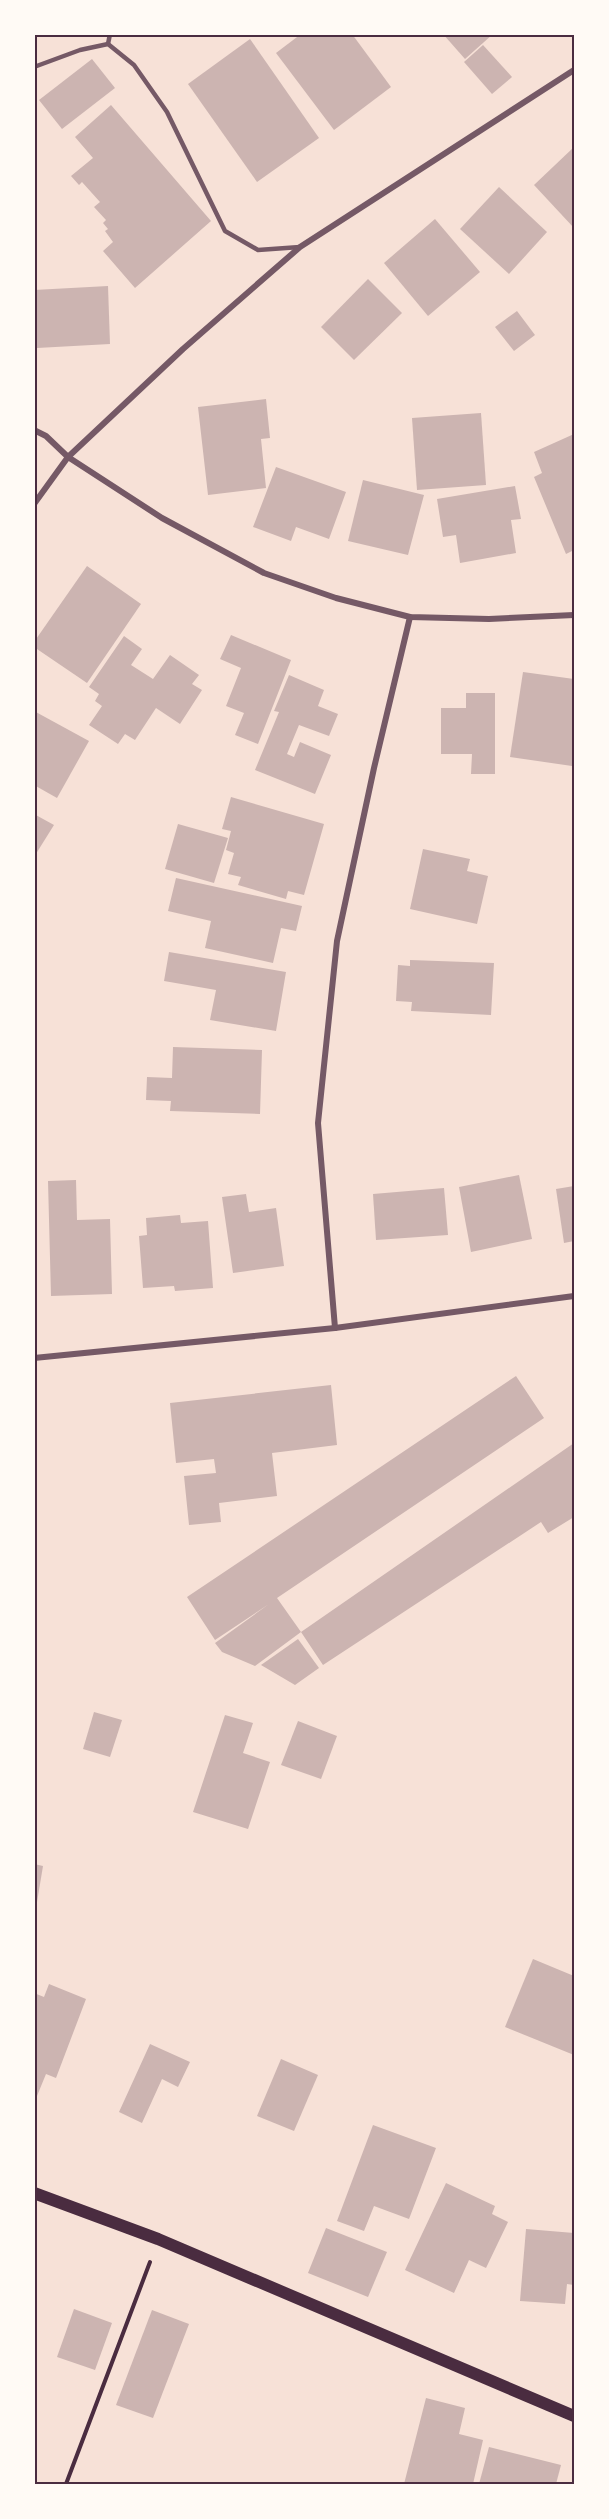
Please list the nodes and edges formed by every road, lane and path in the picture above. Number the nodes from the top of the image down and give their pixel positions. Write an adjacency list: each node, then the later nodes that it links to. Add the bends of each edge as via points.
1 (110, 34): 2 (lane)
2 (108, 44): 3 (lane); 5 (lane, via 134,65 167,112 225,231 258,250)
3 (34, 67)
4 (574, 70): 5 (street)
5 (300, 247): 7 (street)
6 (34, 430): 7 (street)
7 (68, 457): 8 (street); 10 (street, via 162,518 264,573 336,598)
8 (34, 504)
9 (574, 615): 10 (street)
10 (410, 617): 12 (street, via 337,940 321,1089 318,1123)
11 (574, 1296): 12 (street)
12 (335, 1328): 13 (street)
13 (34, 1358)
14 (34, 2193): 15 (main road)
15 (158, 2239): 16 (main road); 17 (path)
16 (574, 2416)
17 (66, 2484)

